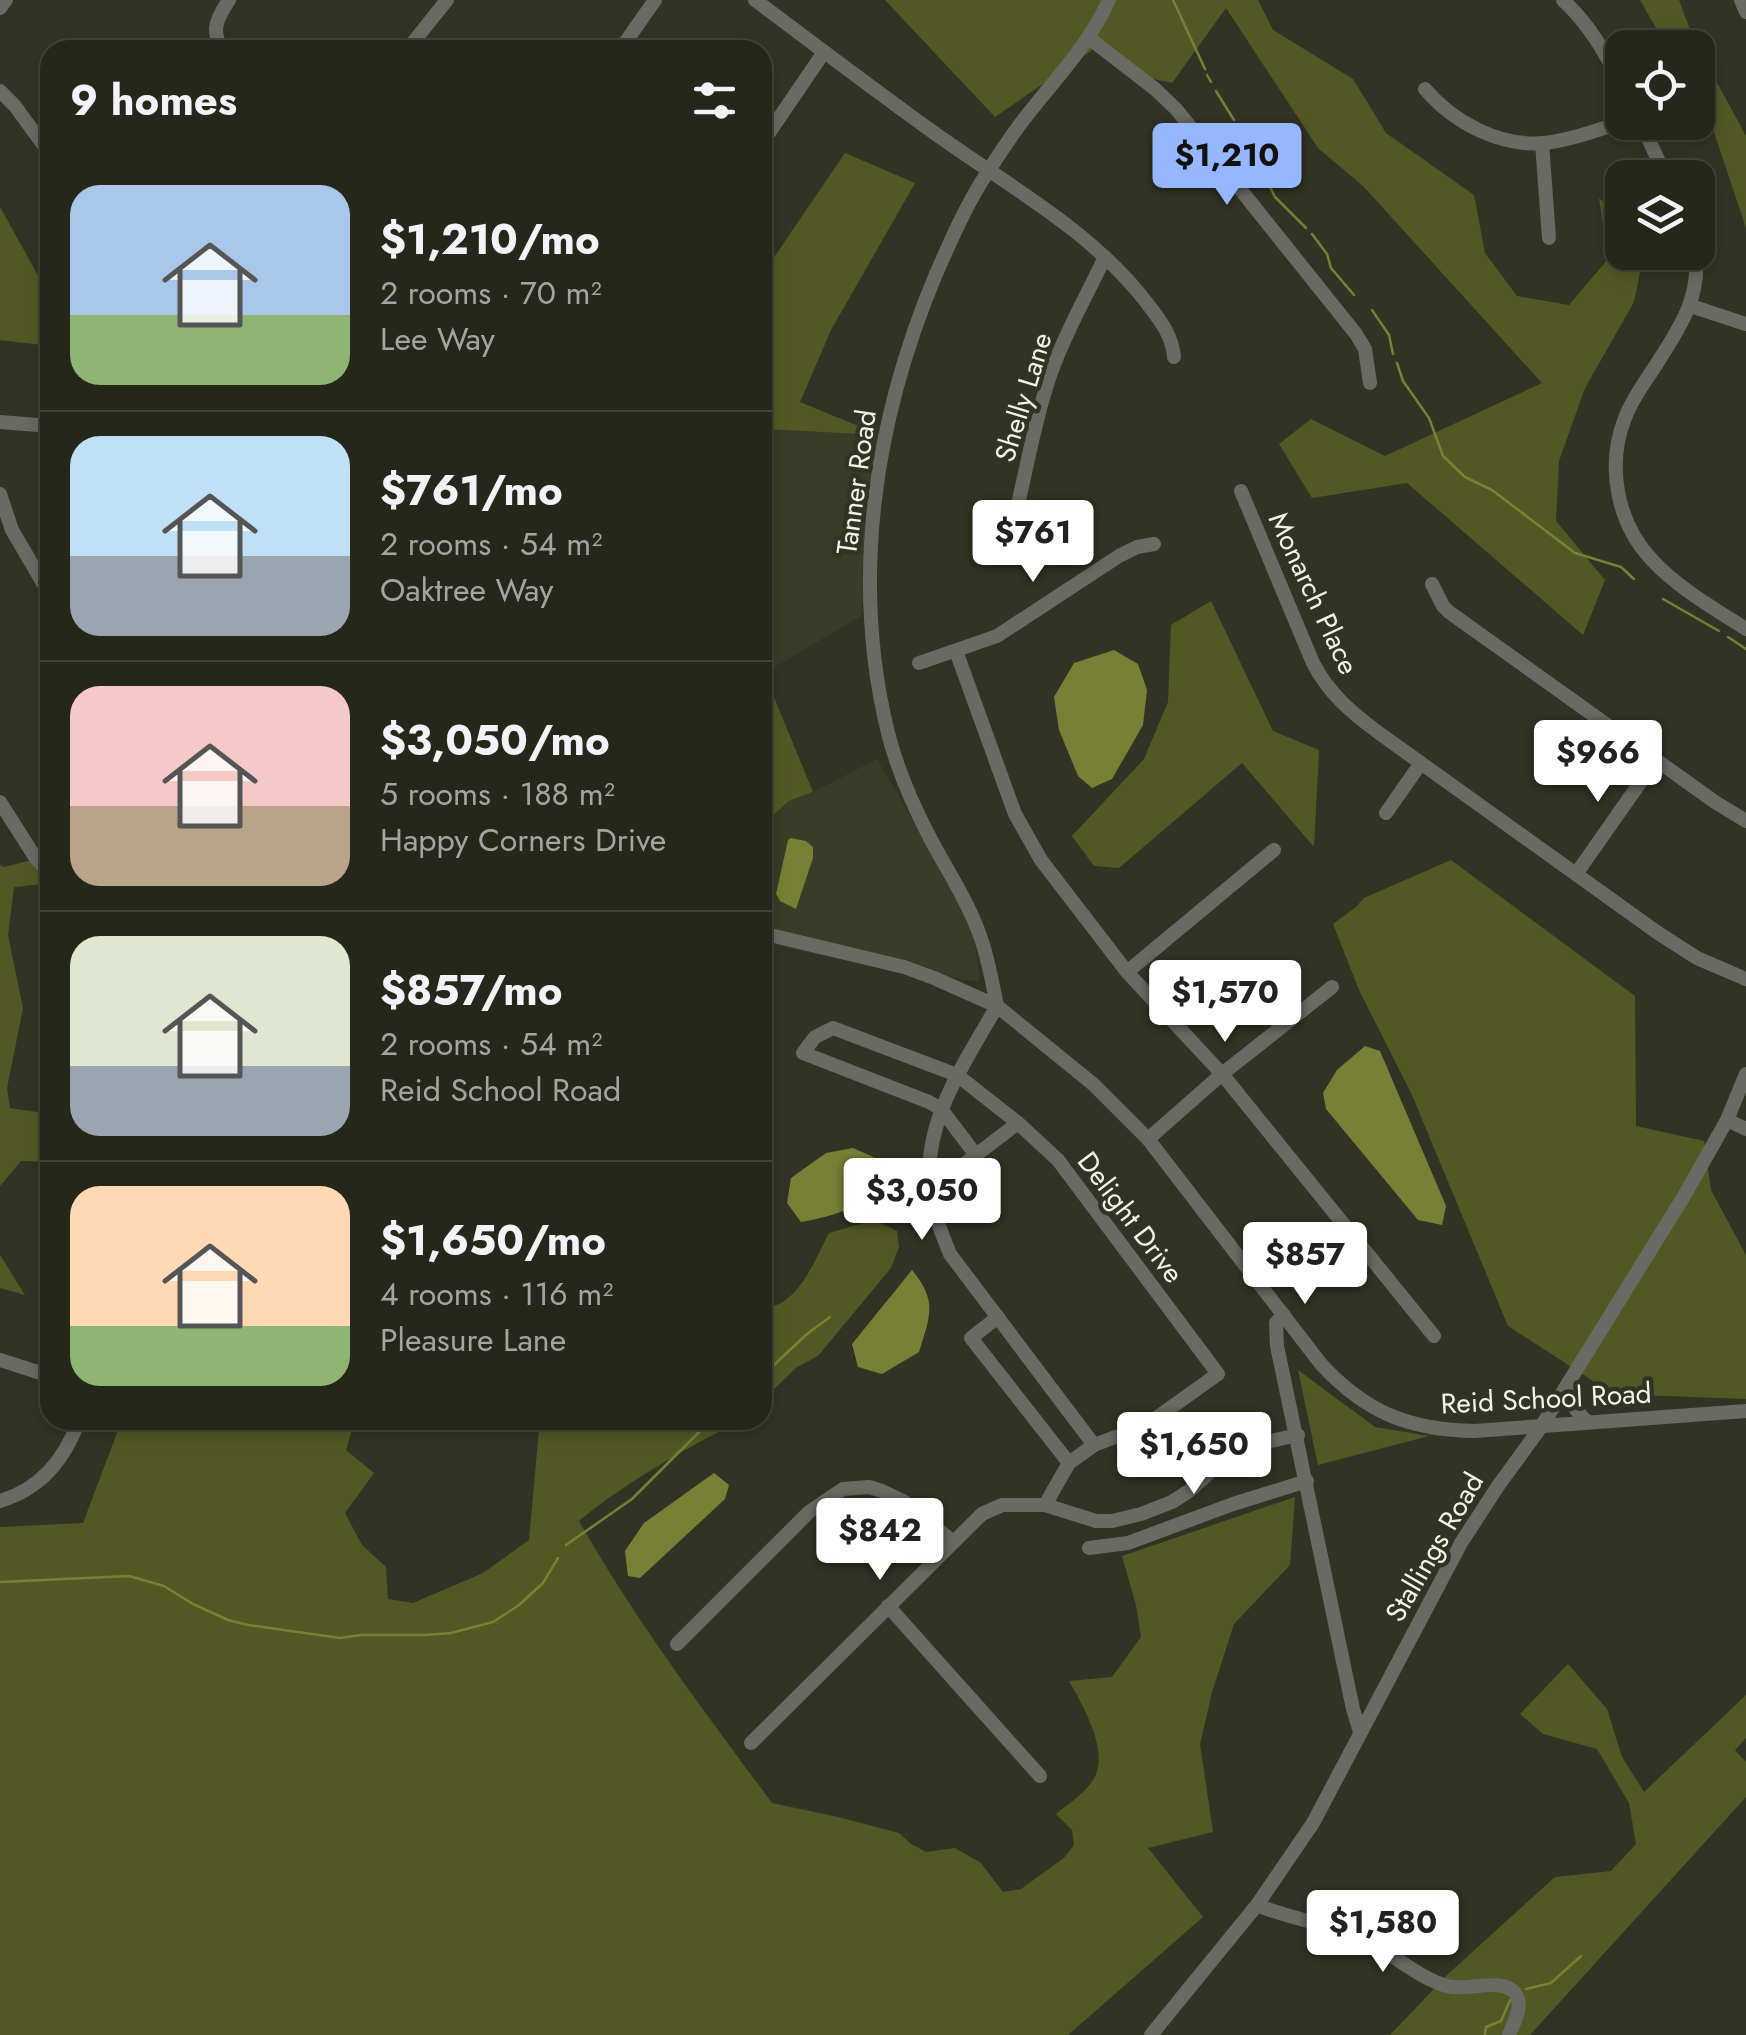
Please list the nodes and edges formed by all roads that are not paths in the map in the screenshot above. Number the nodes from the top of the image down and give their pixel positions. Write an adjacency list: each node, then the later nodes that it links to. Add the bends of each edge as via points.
1 (6, 0): 9 (street)
2 (229, 0): 12 (street, via 218,15)
3 (447, 0): 13 (street)
4 (655, 0): 14 (street)
5 (755, 0): 15 (street)
6 (1110, 0): 11 (street, Tanner Road)
7 (1563, 0): 16 (street)
8 (1741, 0): 10 (street)
9 (0, 8)
10 (1746, 12)
11 (1088, 38): 23 (street, Tanner Road); 30 (street, via 1189,124 1356,334)
12 (217, 40)
13 (415, 40)
14 (627, 40)
15 (824, 52): 20 (street); 23 (street)
16 (1605, 52)
17 (1425, 89): 22 (street, via 1482,132)
18 (0, 90): 21 (street)
19 (1605, 127): 22 (street)
20 (772, 128)
21 (40, 140)
22 (1542, 143): 24 (street)
23 (988, 170): 25 (street); 54 (street, Tanner Road, via 924,303 895,391 873,505 869,596 876,671 896,761 978,930)
24 (1549, 238)
25 (1105, 257): 29 (street, via 1162,322); 35 (street, Shelly Lane, via 1052,371)
26 (1696, 270): 27 (street)
27 (1691, 306): 28 (street); 39 (street, via 1625,417 1616,459 1618,494 1652,561)
28 (1746, 324)
29 (1174, 356)
30 (1370, 383)
31 (0, 422): 32 (street)
32 (40, 425)
33 (1241, 491): 43 (street, Monarch Place, via 1324,681 1353,714)
34 (0, 494): 37 (street)
35 (1020, 500)
36 (1154, 544): 40 (street, via 1119,556 997,636)
37 (40, 578)
38 (1432, 584): 42 (street, via 1450,612)
39 (1746, 629)
40 (956, 651): 41 (street); 51 (street, via 1015,814 1041,860)
41 (919, 663)
42 (1656, 760): 46 (street); 49 (street)
43 (1421, 763): 45 (street); 49 (street, Monarch Place)
44 (0, 802): 48 (street)
45 (1386, 813)
46 (1746, 821)
47 (1274, 850): 51 (street)
48 (40, 862)
49 (1576, 874): 52 (street, Monarch Place, via 1697,958)
50 (772, 935): 54 (street, Reid School Road, via 904,967)
51 (1127, 972): 55 (street)
52 (1746, 979)
53 (1332, 986): 55 (street)
54 (997, 1006): 57 (street); 62 (street, Reid School Road)
55 (1222, 1074): 62 (street); 67 (street)
56 (1746, 1074): 59 (street, Stallings Road)
57 (958, 1076): 58 (street); 58 (street, Delight Drive, via 833,1028 815,1036 803,1053); 60 (street, Delight Drive)
58 (941, 1109): 63 (street); 64 (street)
59 (1727, 1120): 61 (street); 70 (street, Stallings Road)
60 (1018, 1123): 63 (street); 77 (street, Delight Drive, via 1058,1160 1218,1374 1145,1426)
61 (1746, 1129)
62 (1148, 1139): 65 (street, Reid School Road)
63 (976, 1154): 64 (street)
64 (930, 1190): 66 (street, via 950,1254)
65 (1282, 1314): 75 (street, Reid School Road, via 1332,1376 1370,1406 1431,1428); 76 (street, via 1275,1332)
66 (998, 1318): 77 (street); 78 (street, via 972,1338)
67 (1434, 1336)
68 (0, 1360): 69 (street)
69 (40, 1373)
70 (1569, 1382): 72 (street, via 1572,1408); 73 (street, Stallings Road)
71 (1746, 1411): 72 (street, Reid School Road)
72 (1588, 1422): 73 (street, Reid School Road)
73 (1541, 1427): 75 (street, Reid School Road); 79 (street, Stallings Road)
74 (75, 1430): 81 (street, via 49,1473)
75 (1491, 1430): 79 (street, via 1507,1441)
76 (1298, 1436): 80 (street); 82 (street, via 1232,1453 1172,1502 1112,1522)
77 (1094, 1445): 78 (street, Delight Drive)
78 (1069, 1463): 82 (street, Delight Drive)
79 (1514, 1463): 87 (street, Stallings Road, via 1461,1543)
80 (1307, 1481): 84 (street, via 1128,1543); 87 (street)
81 (0, 1501)
82 (1046, 1505): 83 (street, via 1002,1505)
83 (952, 1541): 85 (street); 86 (street, via 882,1491 843,1489 809,1512)
84 (1089, 1548)
85 (888, 1606): 88 (street); 89 (street)
86 (677, 1644)
87 (1360, 1732): 90 (street, Stallings Road, via 1313,1823)
88 (751, 1743)
89 (1040, 1776)
90 (1257, 1905): 91 (street, Stallings Road); 92 (street, via 1362,1938 1443,1986 1510,1988 1519,2006)
91 (1151, 2035)
92 (1509, 2035)

